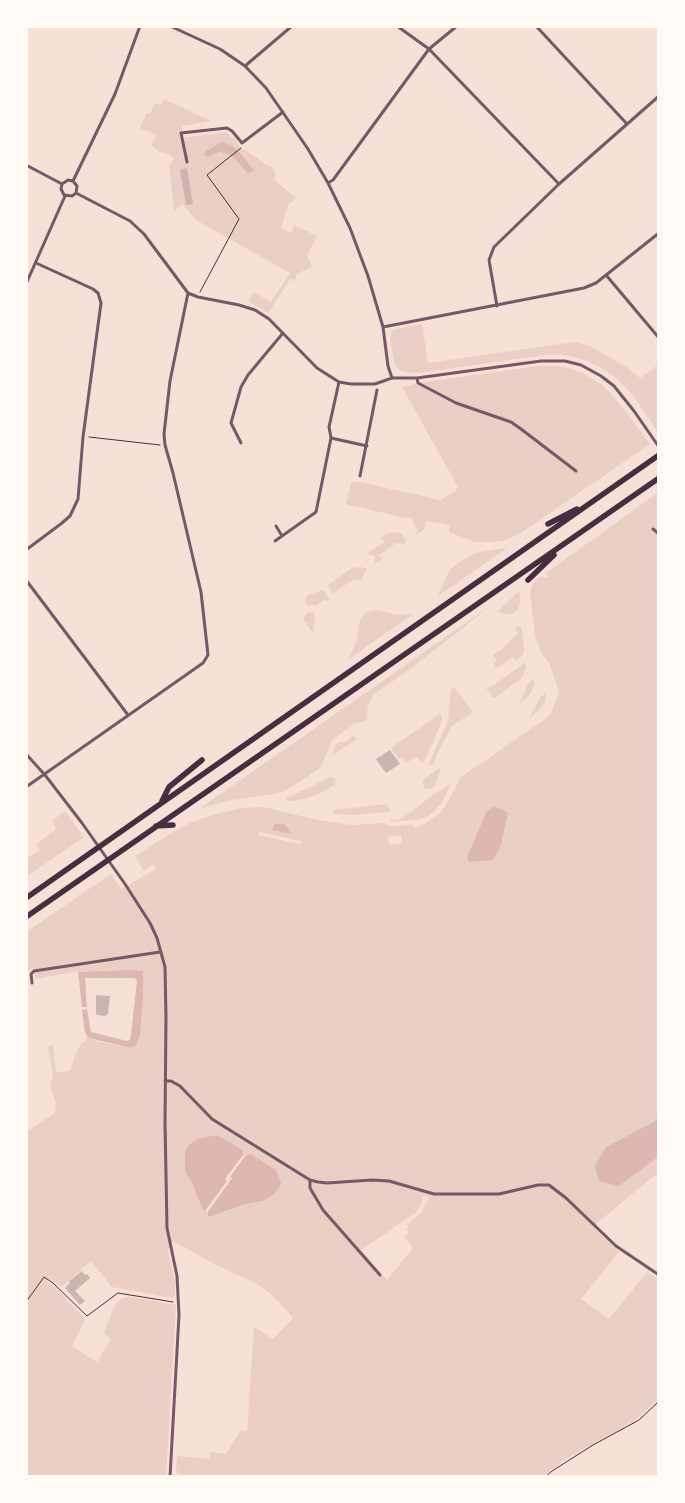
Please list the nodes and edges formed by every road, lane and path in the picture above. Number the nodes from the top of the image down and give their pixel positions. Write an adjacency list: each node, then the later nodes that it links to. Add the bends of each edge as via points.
1 (140, 26): 15 (street, via 115,94)
2 (170, 26): 8 (street, via 220,49)
3 (292, 26): 8 (street)
4 (398, 26): 7 (street)
5 (457, 26): 7 (street)
6 (536, 26): 11 (street)
7 (429, 49): 16 (street); 18 (street)
8 (245, 66): 10 (street)
9 (659, 96): 11 (street)
10 (283, 112): 13 (street, via 242,143 227,128 181,133); 16 (street)
11 (627, 124): 18 (street)
12 (241, 149): 26 (path, via 207,175 239,219)
13 (187, 162)
14 (26, 165): 17 (street)
15 (73, 181): 17 (street); 19 (street, via 77,186)
16 (328, 183): 28 (street, via 350,228)
17 (62, 184): 20 (street, via 60,189)
18 (559, 184): 27 (street, via 494,246 489,260)
19 (76, 193): 20 (street); 25 (street, via 130,221 144,234)
20 (66, 196): 22 (street)
21 (659, 233): 23 (street)
22 (36, 263): 24 (street); 35 (street, via 93,289 101,303)
23 (606, 275): 27 (street, via 584,288); 30 (street)
24 (26, 284)
25 (188, 293): 26 (street); 38 (street, via 170,381)
26 (198, 297): 29 (street, via 255,310)
27 (497, 306): 28 (street)
28 (383, 327): 31 (street)
29 (283, 333): 33 (street, via 317,368); 37 (street, via 241,387 231,423)
30 (659, 338)
31 (392, 378): 32 (street); 33 (street, via 375,384)
32 (417, 378): 40 (street, via 541,361 581,365 614,386); 42 (street, via 418,383 456,403 511,422)
33 (338, 382): 36 (street, via 329,427)
34 (377, 390): 39 (street)
35 (83, 437): 38 (path); 53 (street, via 78,499 74,509 62,523)
36 (331, 438): 39 (street); 50 (street, via 316,512)
37 (241, 442)
38 (165, 445): 56 (street, via 201,592 208,654 203,663)
39 (367, 446): 43 (street)
40 (659, 447)
41 (659, 455): 45 (highway)
42 (576, 470)
43 (360, 476)
44 (659, 478): 52 (highway)
45 (598, 498): 46 (highway); 61 (highway)
46 (548, 524)
47 (276, 526): 50 (street)
48 (653, 529): 49 (street)
49 (659, 534)
50 (282, 536): 51 (street)
51 (275, 541)
52 (566, 543): 55 (highway); 62 (highway)
53 (26, 550)
54 (26, 580): 56 (street)
55 (528, 580)
56 (128, 715): 59 (street)
57 (26, 754): 59 (street)
58 (202, 760): 61 (highway, via 169,787)
59 (45, 775): 60 (street); 66 (street, via 126,884 150,923)
60 (26, 788)
61 (161, 803): 64 (highway)
62 (156, 826): 63 (highway); 65 (highway)
63 (173, 826)
64 (26, 898)
65 (26, 917)
66 (160, 952): 67 (street, via 34,971); 68 (street, via 165,967)
67 (32, 982)
68 (166, 1081): 69 (street, via 184,1090 212,1120); 73 (street, via 167,1228)
69 (310, 1180): 70 (street, via 310,1188 323,1210); 71 (street, via 326,1183 388,1181 434,1194 499,1194 549,1185 616,1246)
70 (380, 1275)
71 (659, 1275)
72 (26, 1302): 73 (path, via 44,1277 87,1316 118,1293)
73 (179, 1302): 75 (street)
74 (659, 1404): 76 (path, via 639,1420)
75 (170, 1477)
76 (545, 1477)

